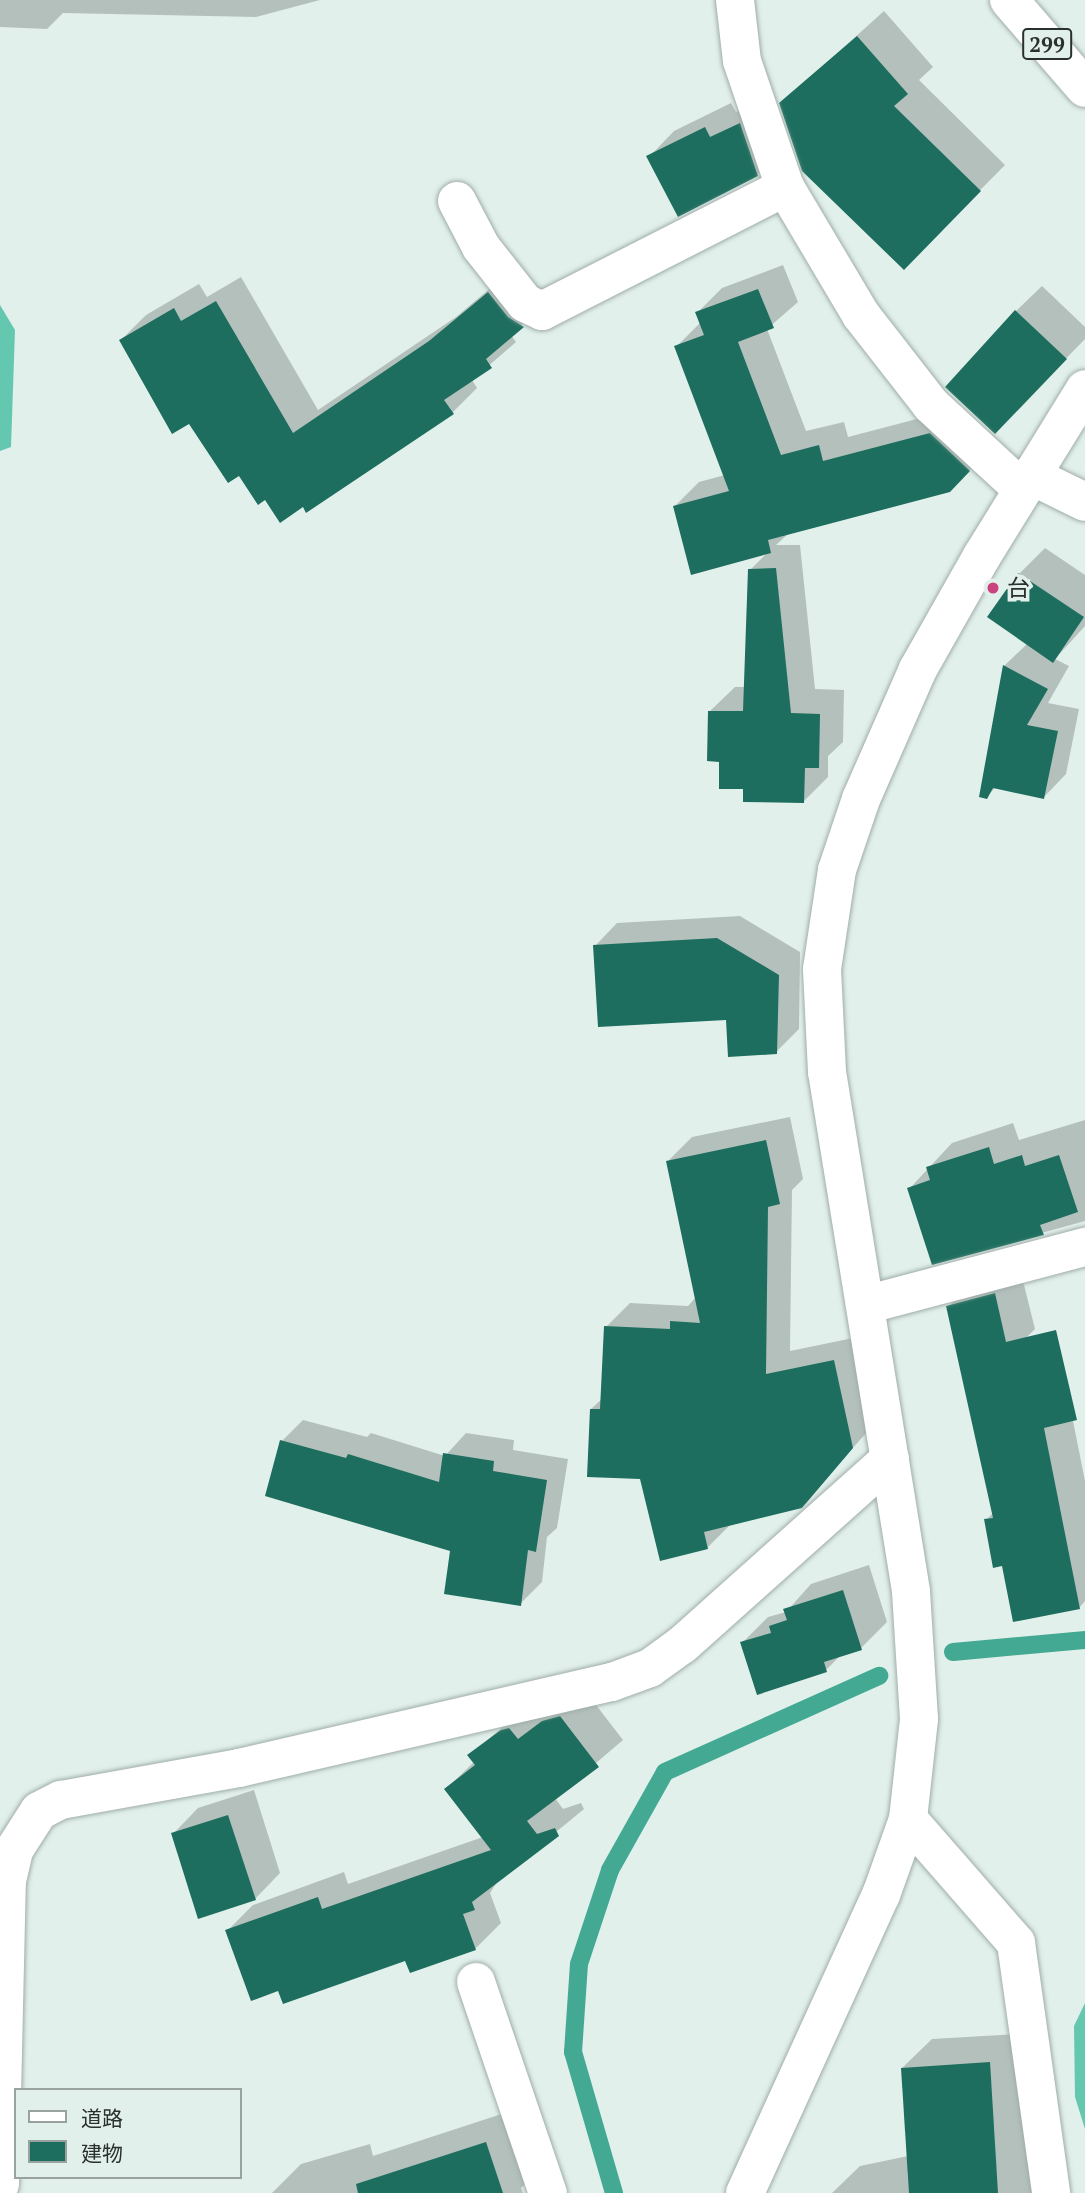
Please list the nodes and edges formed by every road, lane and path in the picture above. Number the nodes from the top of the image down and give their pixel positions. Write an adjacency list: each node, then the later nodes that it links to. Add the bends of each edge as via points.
1 (735, 0): 4 (main road, via 743,61)
2 (1009, 0): 3 (main road, 299)
3 (1085, 88)
4 (785, 187): 5 (main road, via 542,311 525,303 481,247); 7 (main road, via 861,315 931,405)
5 (457, 201)
6 (1085, 389): 7 (main road)
7 (1026, 482): 8 (main road); 10 (main road, via 918,669 861,799 837,870 822,969 827,1072)
8 (1085, 502)
9 (1085, 1247): 10 (main road)
10 (865, 1305): 11 (main road)
11 (890, 1460): 12 (main road, via 917,1649 919,1719); 14 (main road, via 682,1645 650,1668 612,1682 239,1768 61,1800 39,1811 14,1850 7,1881)
12 (908, 1819): 16 (main road, via 860,1945); 17 (main road, via 1016,1943)
13 (476, 1982): 15 (main road)
14 (0, 2184)
15 (548, 2193)
16 (745, 2193)
17 (1051, 2193)

